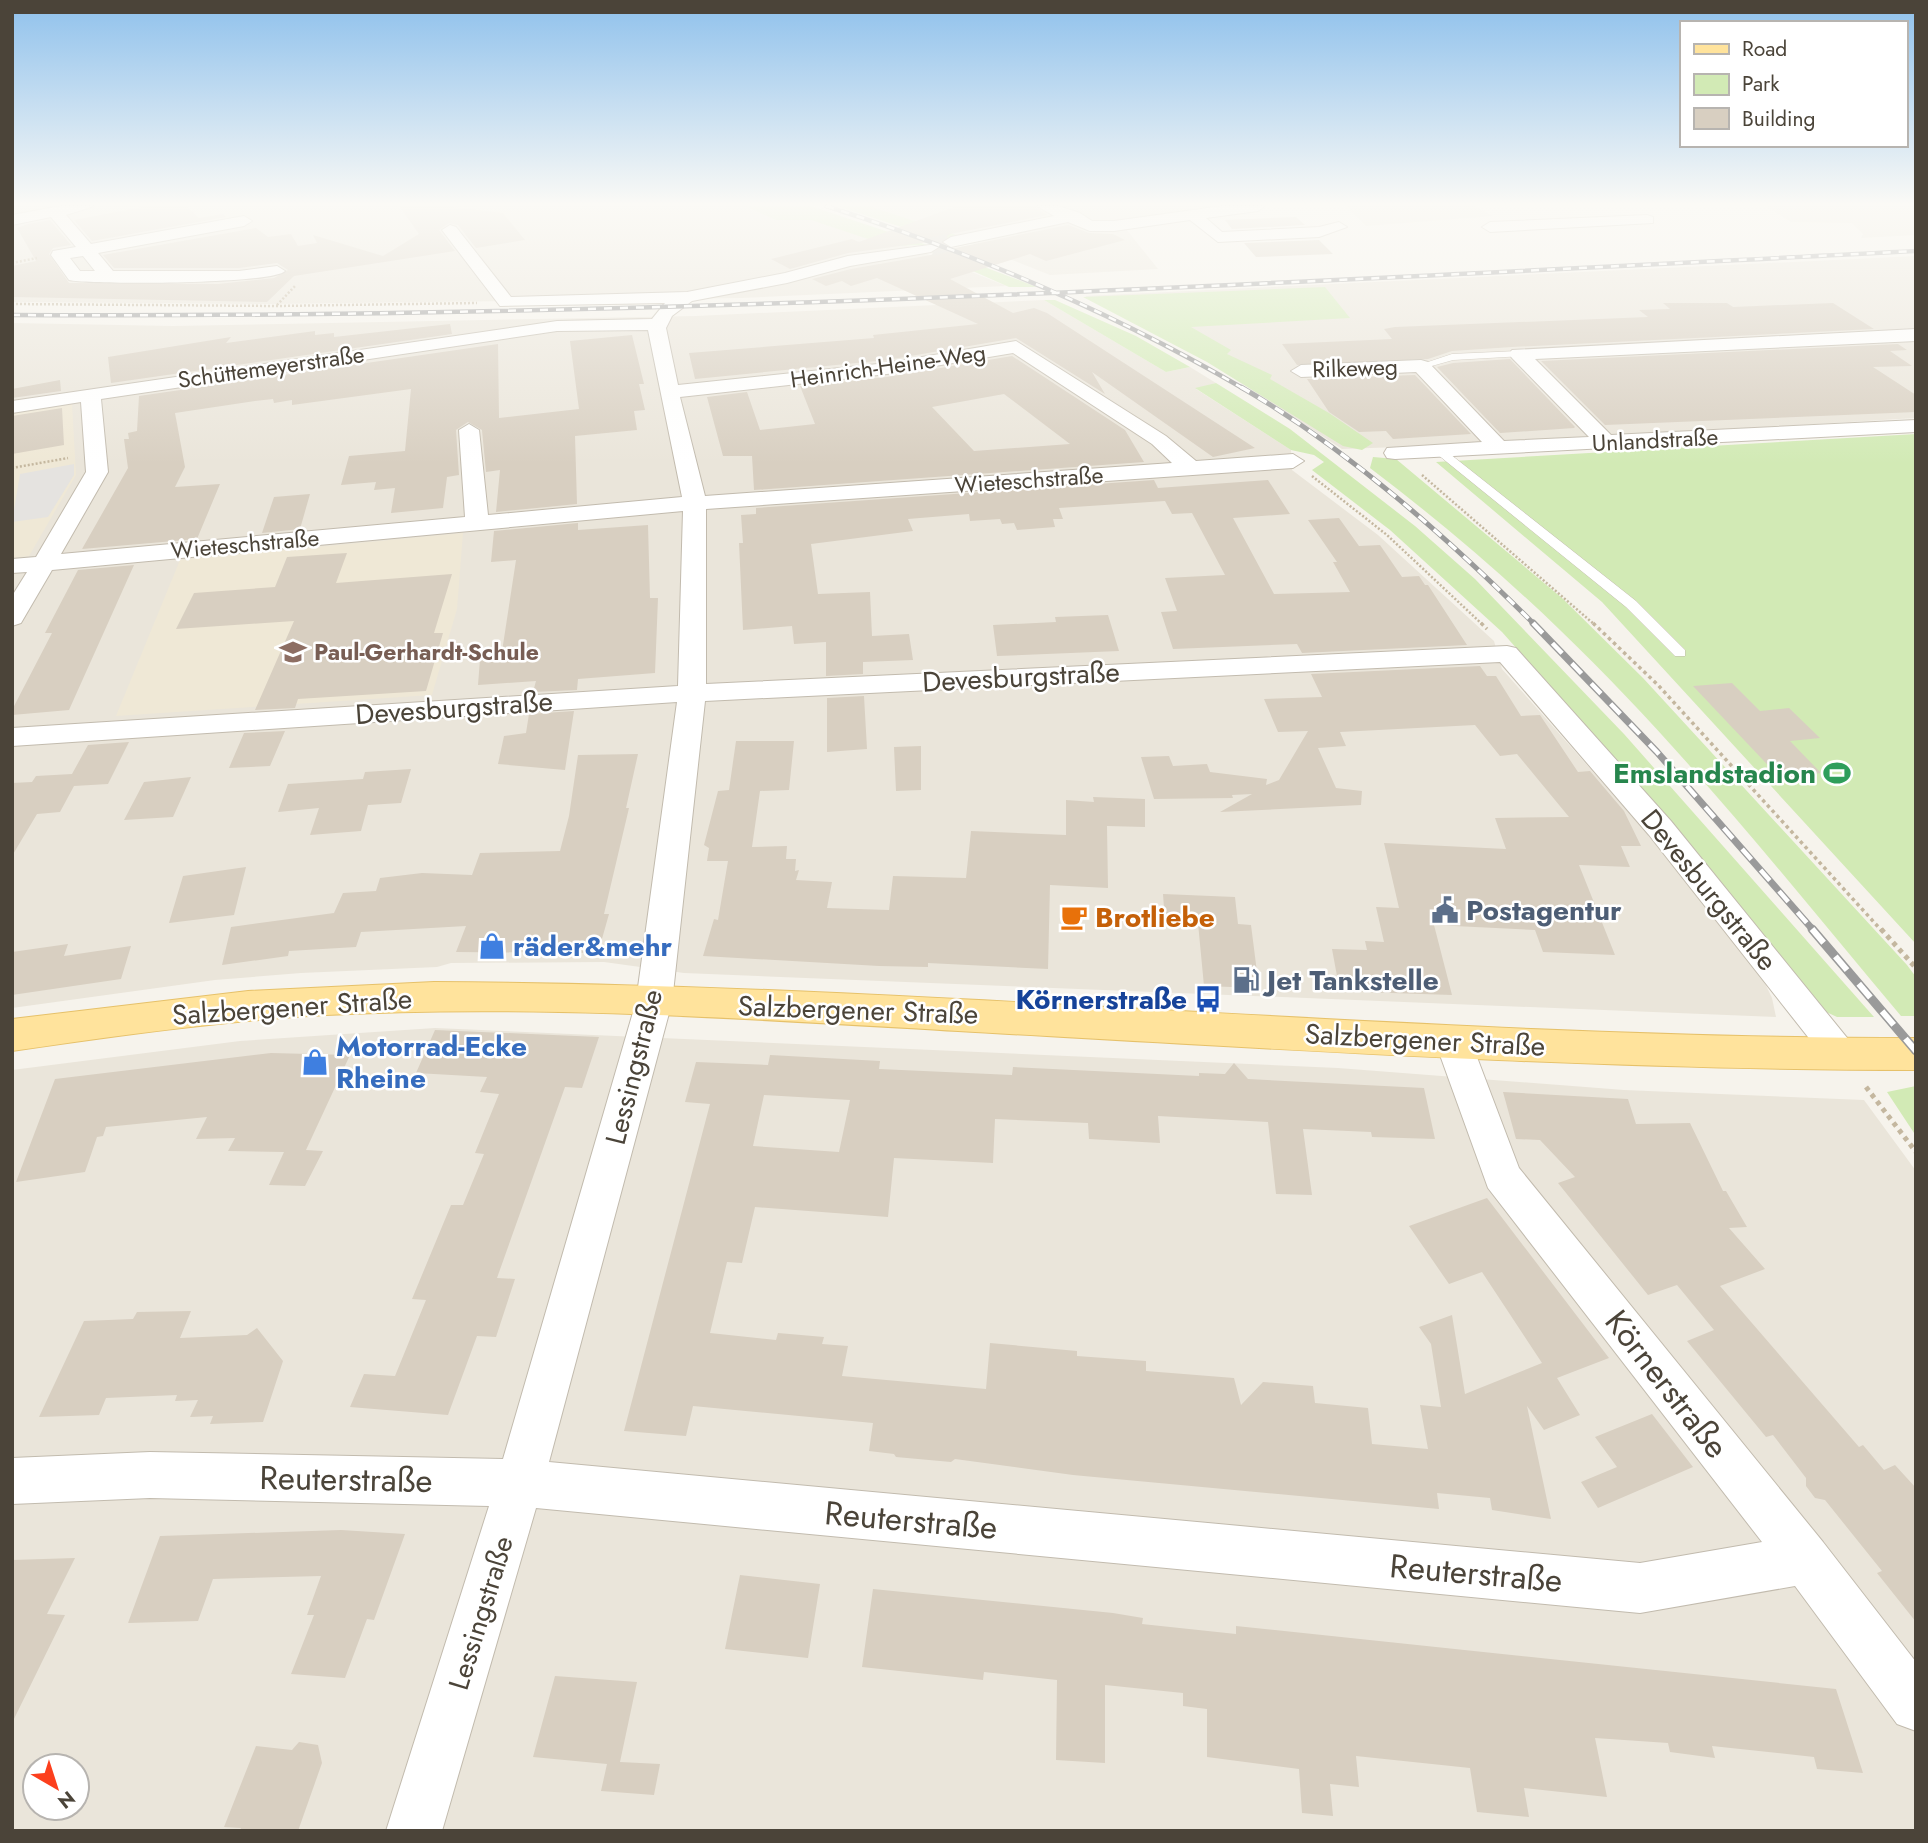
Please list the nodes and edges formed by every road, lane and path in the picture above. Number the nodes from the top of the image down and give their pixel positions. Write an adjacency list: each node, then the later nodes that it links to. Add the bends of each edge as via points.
1 (498, 292): 4 (street)
2 (713, 292): 3 (street)
3 (687, 297): 4 (street); 6 (street)
4 (506, 302): 5 (path)
5 (12, 304)
6 (657, 324): 11 (street, Lessingstraße); 12 (street, Schüttemeyerstraße, via 558,327)
7 (1916, 335): 8 (street)
8 (1519, 354): 9 (lane, via 1452,357); 16 (street)
9 (1421, 366): 10 (street, Rilkeweg); 17 (street, Rilkeweg)
10 (1301, 371)
11 (671, 392): 23 (street, Heinrich-Heine-Weg, via 866,372 1016,347 1149,432); 24 (street, Lessingstraße)
12 (90, 394): 13 (street, Schüttemeyerstraße); 18 (street)
13 (12, 407)
14 (1916, 426): 16 (street, Unlandstraße)
15 (469, 430): 25 (street)
16 (1606, 442): 17 (street, Unlandstraße)
17 (1500, 449): 19 (street, Unlandstraße)
18 (97, 452): 22 (path); 26 (street, via 97,472)
19 (1441, 452): 20 (street, Unlandstraße); 29 (lane, via 1631,604)
20 (1395, 453): 33 (path, via 1567,598 1658,685)
21 (1293, 461): 23 (street, Wieteschstraße); 30 (path, via 1424,568)
22 (12, 468)
23 (1192, 469): 24 (street, Wieteschstraße)
24 (695, 503): 25 (street, Wieteschstraße); 31 (street, Lessingstraße)
25 (477, 523): 26 (street, Wieteschstraße)
26 (44, 563): 27 (street, Wieteschstraße); 28 (street)
27 (12, 566)
28 (12, 618)
29 (1680, 653)
30 (1507, 654): 31 (street, Devesburgstraße); 38 (street, Devesburgstraße, via 1660,828)
31 (692, 693): 32 (street, Devesburgstraße); 34 (street, Lessingstraße)
32 (12, 737)
33 (1916, 968)
34 (654, 1002): 35 (main road, Salzbergener Straße, via 454,997 328,1000); 36 (main road, Salzbergener Straße, via 975,1014); 41 (street, Lessingstraße)
35 (12, 1035)
36 (1454, 1044): 38 (main road, Salzbergener Straße); 42 (street, Körnerstraße, via 1502,1176)
37 (1916, 1054): 38 (main road, Salzbergener Straße)
38 (1843, 1055): 39 (path)
39 (1916, 1152)
40 (12, 1481): 41 (street, Reuterstraße, via 150,1475)
41 (520, 1483): 42 (street, Reuterstraße, via 1640,1588); 44 (street, Lessingstraße)
42 (1806, 1559): 43 (street, Körnerstraße)
43 (1916, 1705)
44 (414, 1831)

